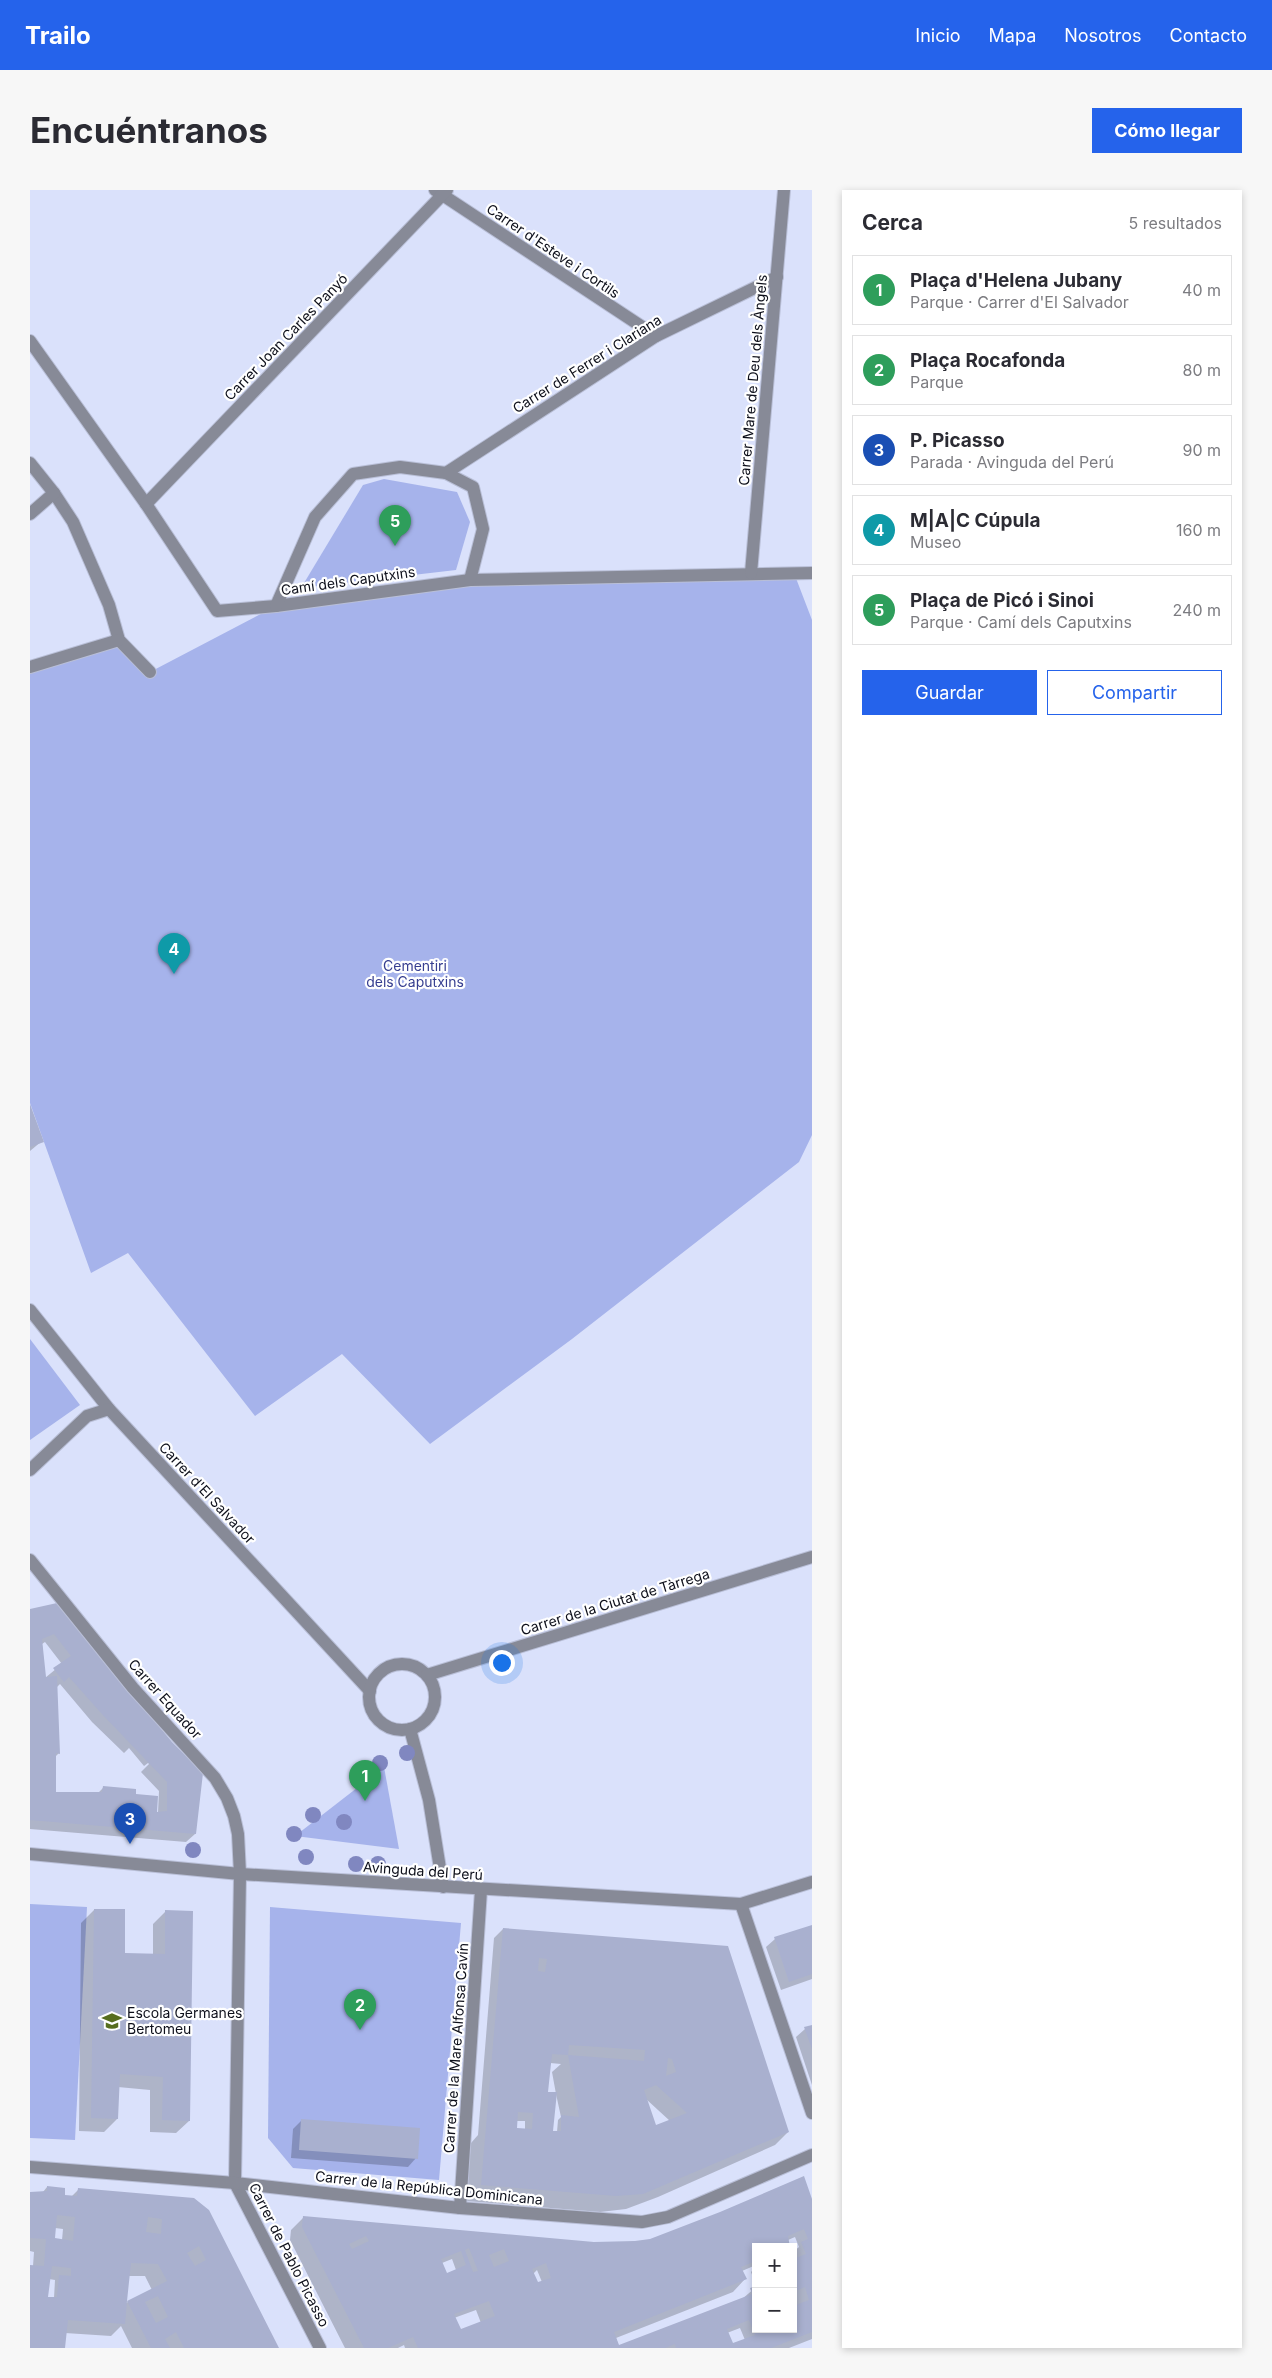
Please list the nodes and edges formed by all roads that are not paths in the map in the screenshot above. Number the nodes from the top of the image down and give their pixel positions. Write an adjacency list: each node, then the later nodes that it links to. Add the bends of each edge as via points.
1 (784, 190): 3 (street, Carrer Mare de Deu dels Àngels)
2 (442, 192): 4 (street, Carrer d'Esteve i Cortils); 9 (street, Carrer Joan Carles Panyó)
3 (777, 277): 4 (street, Carrer de Ferrer i Clariana); 11 (street, Carrer Mare de Deu dels Àngels)
4 (656, 336): 7 (street, Carrer de Ferrer i Clariana)
5 (30, 342): 9 (street, Camí dels Caputxins)
6 (30, 463): 8 (street)
7 (446, 473): 13 (street, via 473,487 483,529); 14 (street, via 400,467 353,474 315,517)
8 (54, 493): 10 (street); 15 (street, via 73,522 109,605)
9 (146, 504): 14 (street, Camí dels Caputxins, via 217,611)
10 (30, 514)
11 (751, 573): 12 (street, Camí dels Caputxins); 13 (street, Camí dels Caputxins)
12 (812, 573)
13 (470, 580): 14 (street, Camí dels Caputxins)
14 (276, 606)
15 (119, 640): 16 (street); 17 (street)
16 (30, 667)
17 (150, 672)
18 (30, 1310): 19 (street, Carrer d'El Salvador)
19 (108, 1409): 20 (street, via 87,1416); 24 (street, Carrer d'El Salvador)
20 (30, 1470)
21 (812, 1558): 23 (street, Carrer de la Ciutat de Tàrrega)
22 (30, 1560): 27 (street, Carrer Equador, via 133,1688 215,1778 234,1816)
23 (428, 1674): 24 (street, via 414,1665 391,1665 373,1680); 25 (street, via 434,1684 434,1707 429,1717)
24 (370, 1691): 25 (street, via 372,1709 378,1719 398,1730)
25 (410, 1729): 29 (street, via 429,1800)
26 (30, 1854): 27 (street, Avinguda del Perú)
27 (240, 1874): 29 (street, Avinguda del Perú); 35 (street, Carrer de Pablo Picasso)
28 (812, 1882): 31 (street, Avinguda del Perú)
29 (443, 1887): 30 (street, Avinguda del Perú)
30 (481, 1890): 31 (street, Avinguda del Perú); 36 (street, Carrer de la Mare Alfonsa Cavín)
31 (741, 1904): 32 (street)
32 (812, 2113)
33 (812, 2155): 36 (street, Carrer de la República Dominicana, via 668,2217 642,2222)
34 (30, 2167): 35 (street, Carrer de la República Dominicana)
35 (235, 2183): 36 (street, Carrer de la República Dominicana); 37 (street, Carrer de Pablo Picasso)
36 (460, 2208)
37 (320, 2348)

